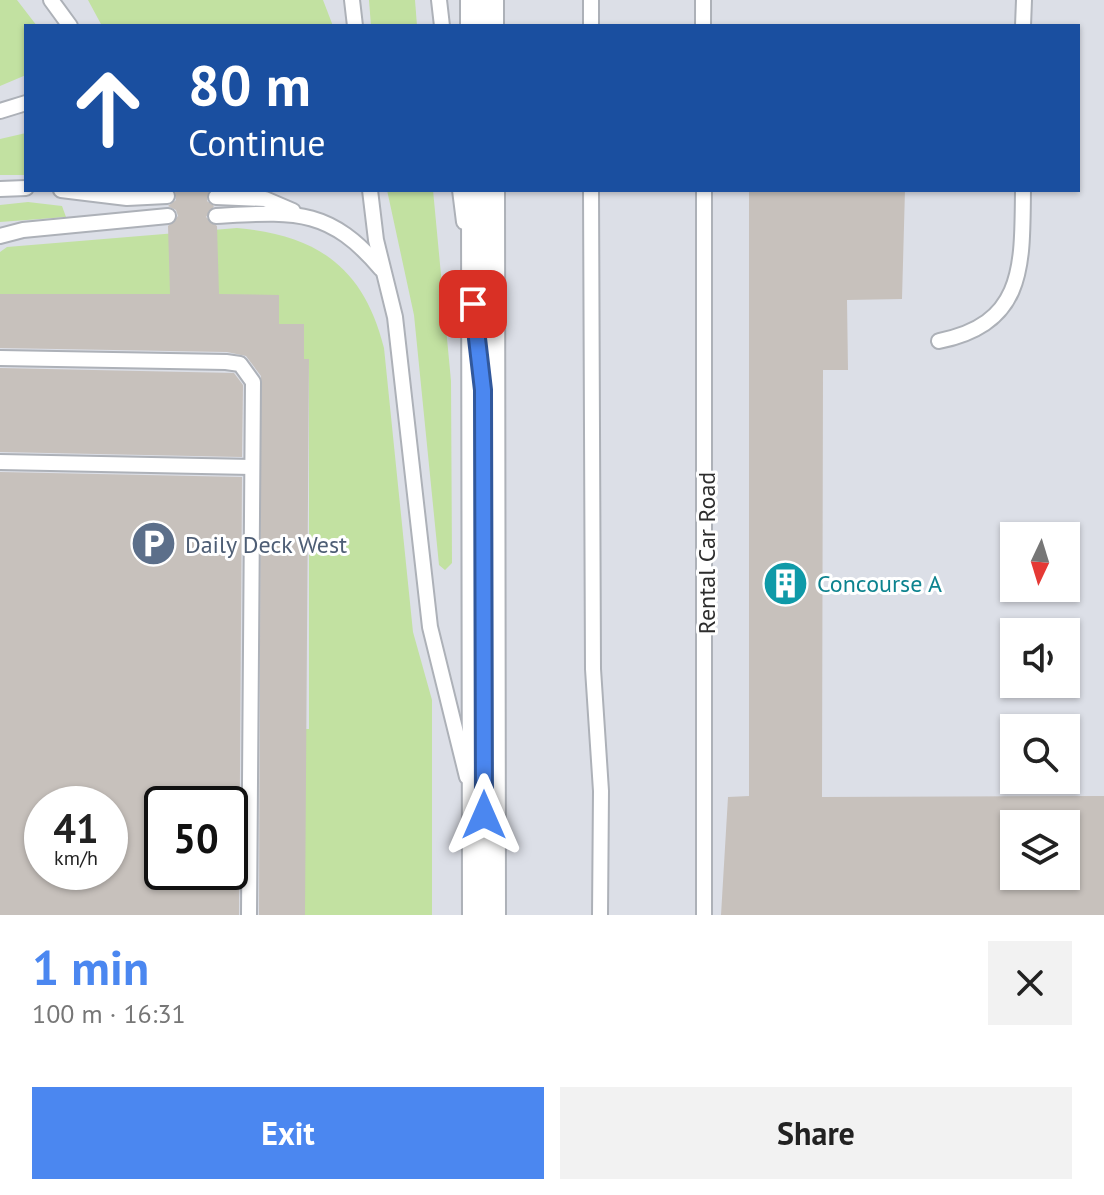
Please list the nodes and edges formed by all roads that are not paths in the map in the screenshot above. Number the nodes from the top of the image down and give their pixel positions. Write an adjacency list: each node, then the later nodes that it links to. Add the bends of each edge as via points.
1 (51, 0): 8 (lane)
2 (352, 0): 9 (lane)
3 (439, 0): 10 (lane)
4 (482, 0): 11 (main road)
5 (591, 0): 12 (lane)
6 (703, 0): 13 (lane)
7 (1024, 0): 14 (lane)
8 (64, 13)
9 (355, 24)
10 (442, 24)
11 (482, 24)
12 (591, 24)
13 (703, 24)
14 (1023, 24)
15 (24, 104): 16 (lane)
16 (0, 111)
17 (24, 188): 18 (lane)
18 (0, 189)
19 (78, 192): 26 (lane)
20 (370, 192): 32 (lane)
21 (460, 192): 35 (lane)
22 (483, 192): 35 (main road)
23 (591, 192): 41 (lane)
24 (704, 192): 42 (lane, Rental Car Road)
25 (1023, 192): 33 (lane, via 1018,275 1006,303 969,335)
26 (167, 196)
27 (216, 197): 28 (lane, via 265,199)
28 (297, 213): 30 (lane); 32 (lane, via 333,227 363,248)
29 (168, 216): 31 (lane)
30 (216, 216)
31 (0, 236)
32 (384, 273): 38 (lane, via 395,317 430,627)
33 (939, 341)
34 (0, 358): 37 (lane, via 240,364 253,382)
35 (483, 390): 38 (main road)
36 (0, 462): 37 (lane)
37 (252, 467): 39 (lane)
38 (484, 846): 40 (main road)
39 (249, 915)
40 (484, 915)
41 (600, 915)
42 (704, 915)

